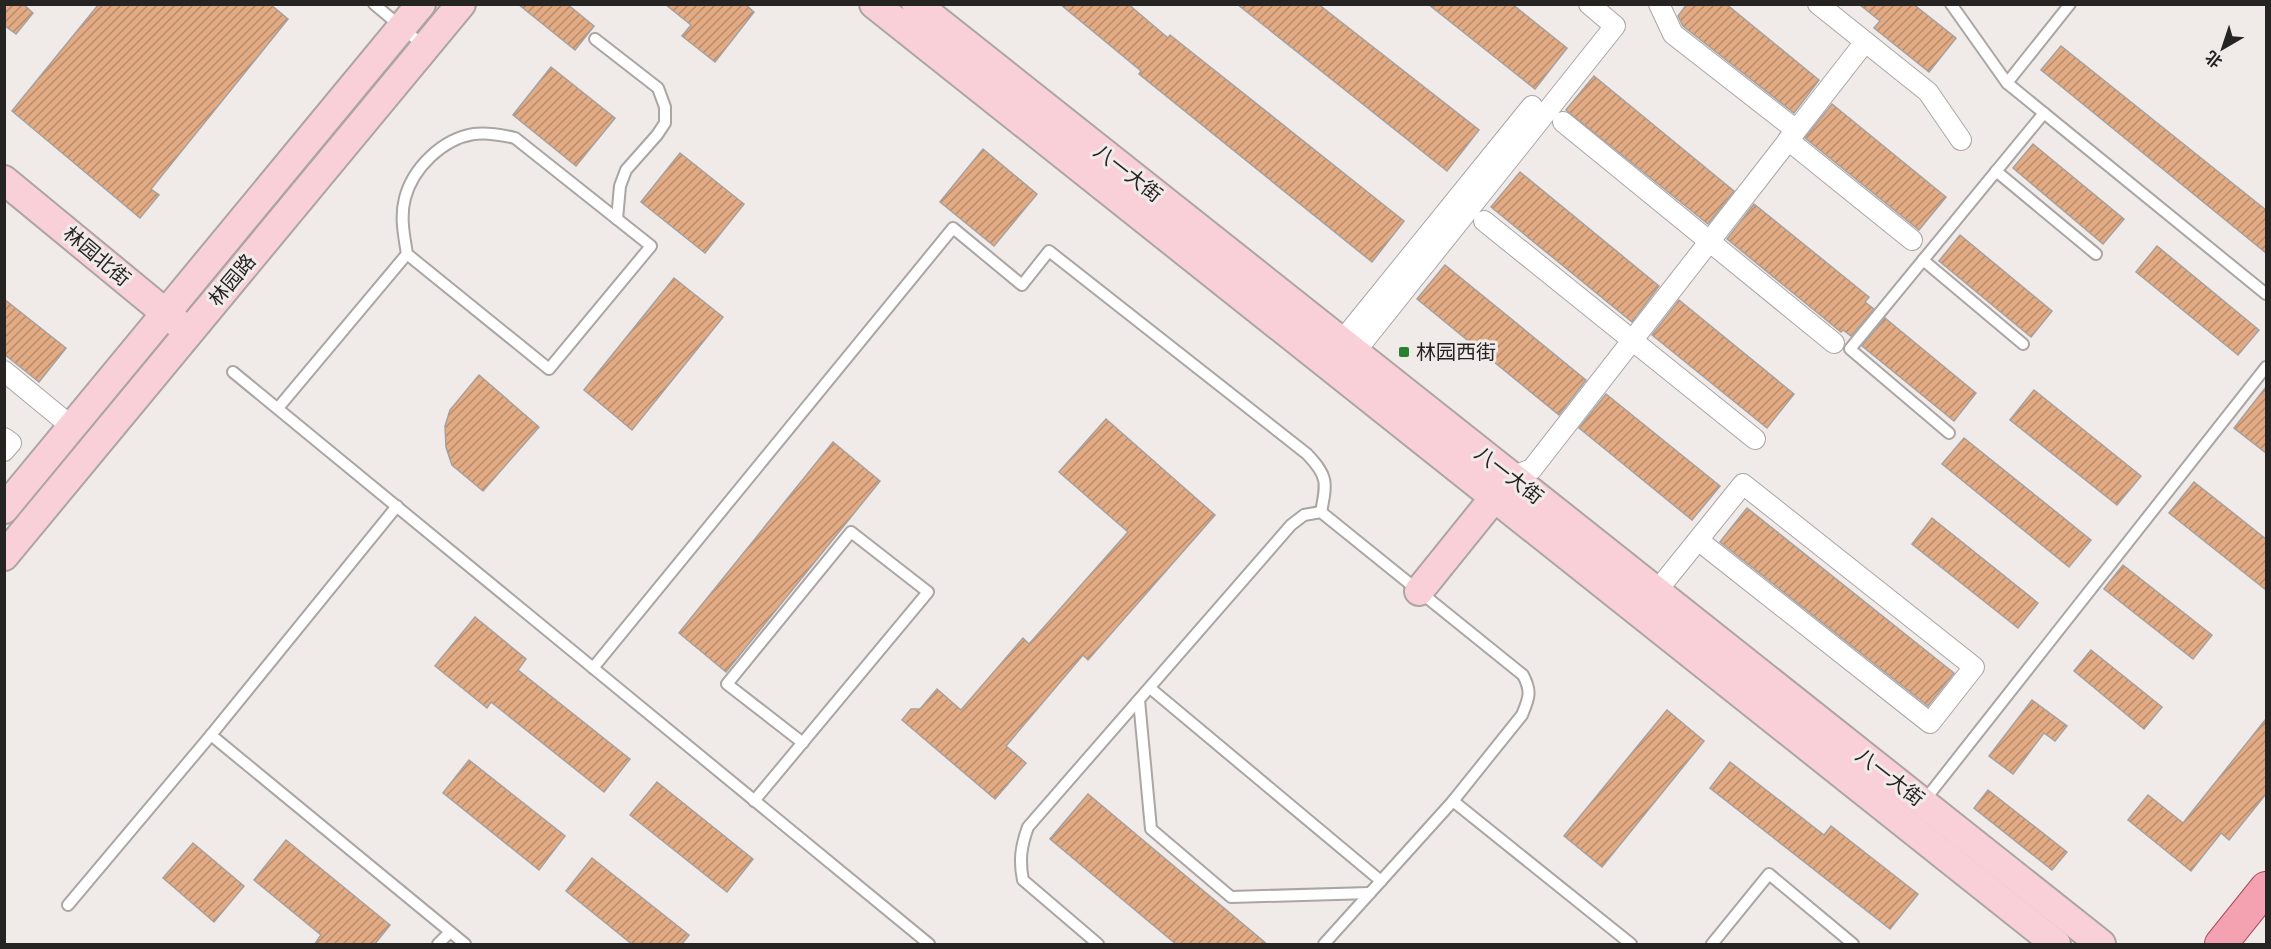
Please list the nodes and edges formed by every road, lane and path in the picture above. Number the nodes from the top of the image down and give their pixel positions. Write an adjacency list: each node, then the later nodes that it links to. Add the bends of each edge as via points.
1 (374, 4): 11 (lane)
2 (421, 4): 11 (main road, 林园路)
3 (461, 4): 14 (main road, 林园路)
4 (874, 4): 46 (main road, 八一大街)
5 (916, 4): 36 (main road, 八一大街)
6 (1589, 4): 36 (street, via 1615,26)
7 (1659, 4): 19 (street, via 1673,33)
8 (1818, 4): 13 (street)
9 (1951, 4): 15 (lane)
10 (2070, 4): 15 (lane)
11 (402, 28): 14 (lane); 31 (main road, 林园路)
12 (595, 39): 23 (lane, via 658,88 665,107 665,123 626,170 620,186)
13 (1865, 42): 19 (street); 20 (street, via 1928,92)
14 (425, 48): 32 (main road, 林园路)
15 (2007, 83): 17 (lane)
16 (1532, 106): 36 (street)
17 (2044, 113): 21 (lane); 30 (lane)
18 (1563, 122): 26 (street)
19 (1792, 135): 25 (street); 26 (street)
20 (1961, 140)
21 (1996, 171): 28 (lane); 29 (lane)
22 (4, 180): 31 (main road, 林园北街)
23 (617, 219): 27 (lane, via 515,138 472,134 429,158 414,178 405,198 402,221); 27 (lane, via 651,246 549,369)
24 (1484, 221): 33 (street)
25 (1912, 240)
26 (1710, 241): 33 (street); 34 (street)
27 (407, 254): 40 (lane)
28 (2096, 254)
29 (1923, 261): 35 (lane); 42 (lane, via 1850,349)
30 (2266, 294)
31 (165, 312): 32 (main road, 林园北街); 41 (main road, 林园路)
32 (189, 332): 51 (main road, 林园路)
33 (1633, 340): 44 (street); 46 (street, via 1532,469)
34 (1834, 343)
35 (2024, 344)
36 (1348, 347): 46 (main road, 八一大街)
37 (2266, 367): 61 (lane)
38 (4, 371): 41 (street)
39 (233, 372): 40 (lane)
40 (278, 408): 47 (lane)
41 (72, 427): 48 (main road, 林园路)
42 (1949, 433)
43 (4, 438): 45 (street, via 11,443)
44 (1755, 439)
45 (4, 451)
46 (1503, 487): 52 (main road); 53 (main road, 八一大街); 61 (main road, 八一大街)
47 (397, 506): 54 (lane); 57 (lane)
48 (4, 509)
49 (1321, 512): 52 (lane); 54 (lane, via 1323,471 1307,454 1049,251 1022,285 953,228); 55 (lane, via 1304,515 1291,525)
50 (1698, 540): 50 (street, via 1743,484 1974,667 1930,723); 53 (street)
51 (4, 556)
52 (1419, 591): 60 (lane, via 1523,675 1529,688 1522,715)
53 (1656, 592): 61 (main road, 八一大街)
54 (593, 668): 59 (lane)
55 (1150, 688): 56 (lane); 62 (lane)
56 (1139, 700): 64 (lane, via 1151,829 1231,897); 67 (lane, via 1028,827 1021,848 1023,880)
57 (211, 735): 65 (lane); 66 (lane)
58 (803, 743): 58 (lane, via 928,592 851,532 727,684); 59 (lane)
59 (754, 801): 70 (lane)
60 (1453, 801): 62 (lane); 72 (lane)
61 (1914, 814): 75 (main road, 八一大街); 76 (main road, 八一大街)
62 (1381, 881): 64 (lane)
63 (2266, 888): 77 (main road)
64 (1370, 892): 71 (lane)
65 (68, 904)
66 (450, 932): 68 (lane); 69 (lane)
67 (1094, 944)
68 (438, 945)
69 (465, 945)
70 (928, 945)
71 (1324, 945)
72 (1631, 945)
73 (1712, 945): 74 (lane, via 1769,874)
74 (1853, 945)
75 (2056, 945)
76 (2101, 945)
77 (2221, 945)

